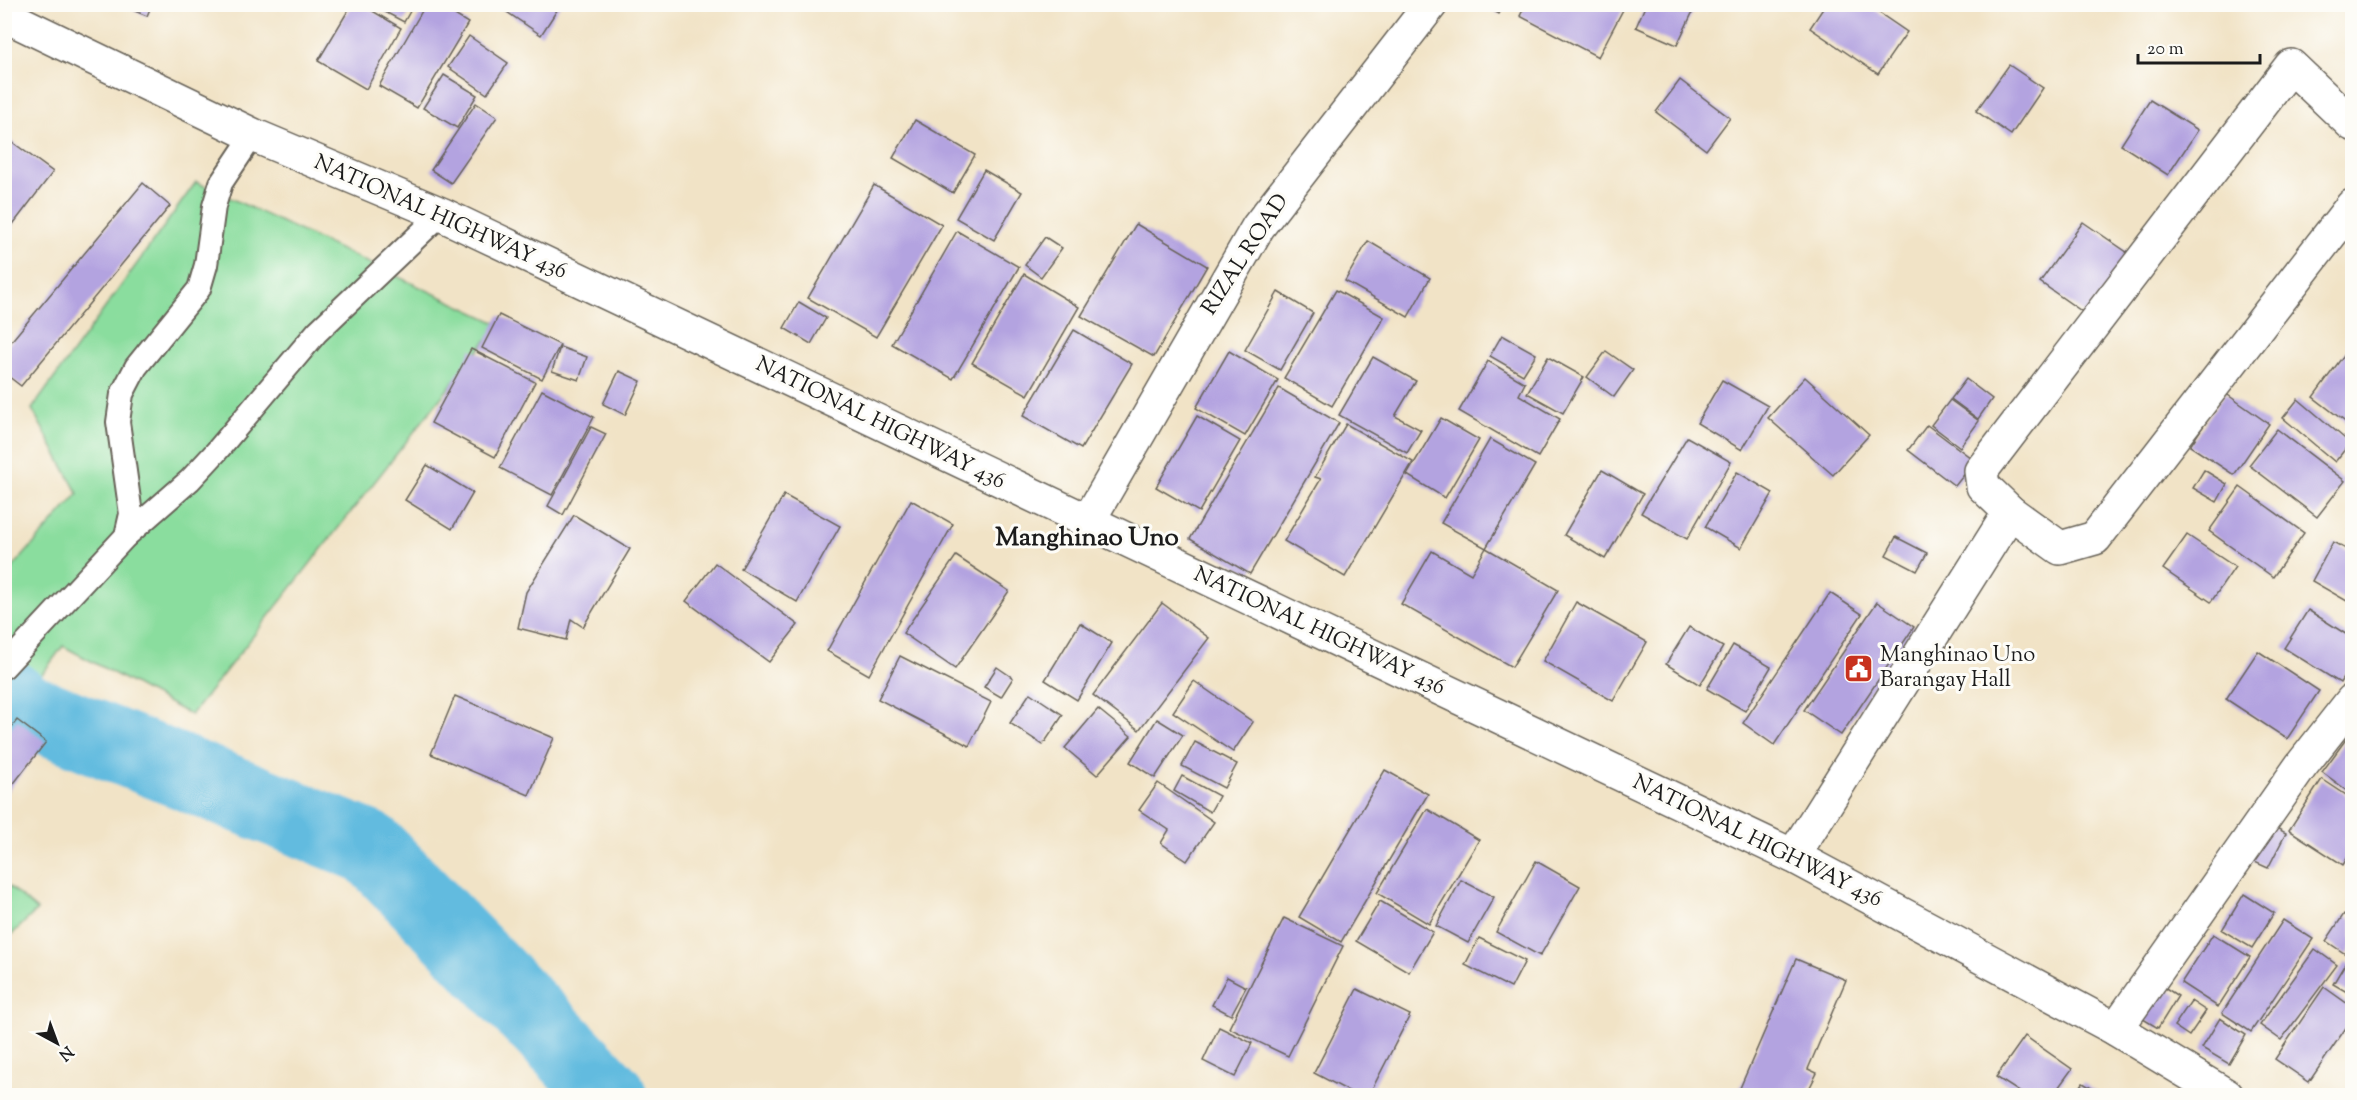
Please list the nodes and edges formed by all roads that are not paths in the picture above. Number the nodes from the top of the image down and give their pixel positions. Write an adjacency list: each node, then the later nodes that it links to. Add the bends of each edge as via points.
1 (1431, 4): 8 (street, RIZAL ROAD, via 1258,227)
2 (4, 15): 4 (street, NATIONAL HIGHWAY 436)
3 (2352, 124): 7 (street, via 2291,66 1981,471 1983,486)
4 (253, 135): 6 (street, NATIONAL HIGHWAY 436); 9 (lane, via 221,183 199,289 136,367 122,394 118,422 131,514)
5 (2352, 206): 7 (street, via 2095,538 2060,548)
6 (441, 214): 8 (street, NATIONAL HIGHWAY 436); 9 (lane, via 317,332 202,467)
7 (2010, 512): 12 (street)
8 (1087, 523): 12 (street, NATIONAL HIGHWAY 436)
9 (126, 536): 10 (lane)
10 (12, 659)
11 (2352, 701): 13 (street, via 2301,766)
12 (1793, 856): 13 (street, NATIONAL HIGHWAY 436)
13 (2116, 1029): 14 (street, NATIONAL HIGHWAY 436)
14 (2227, 1095)

